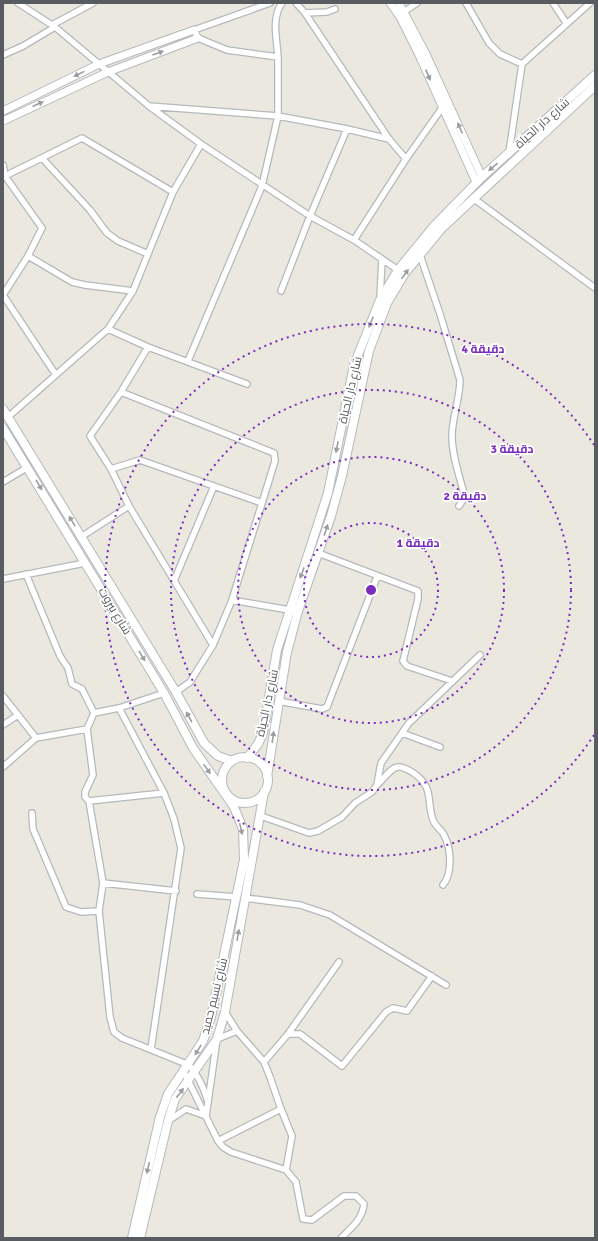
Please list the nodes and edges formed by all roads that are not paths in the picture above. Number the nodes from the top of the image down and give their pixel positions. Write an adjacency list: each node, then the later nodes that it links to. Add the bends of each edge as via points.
1 (18, 3): 16 (street)
2 (93, 3): 16 (street)
3 (270, 3): 17 (street)
4 (282, 3): 20 (street, via 275,21)
5 (296, 3): 14 (street)
6 (390, 3): 27 (street, one-way to 27, via 400,16)
7 (399, 3): 13 (street)
8 (417, 3): 13 (street)
9 (466, 3): 22 (street, via 488,43 500,54)
10 (553, 3): 15 (street)
11 (590, 3): 15 (street)
12 (335, 9): 14 (street)
13 (405, 11): 39 (street, one-way to 13)
14 (304, 13): 32 (street)
15 (567, 24): 22 (street)
16 (54, 26): 19 (street, via 23,46); 21 (street)
17 (194, 30): 18 (street); 21 (street)
18 (198, 38): 20 (street, via 227,50); 23 (street, one-way to 18)
19 (3, 55)
20 (278, 57): 29 (street)
21 (98, 64): 23 (street); 28 (street, one-way to 28)
22 (522, 64): 34 (street)
23 (108, 72): 26 (street); 30 (street, one-way to 23)
24 (595, 75): 34 (main road, شارع دار الحياة)
25 (595, 86): 42 (main road, شارع دار الحياة)
26 (149, 106): 29 (street); 33 (street)
27 (442, 108): 36 (street); 39 (street)
28 (3, 111)
29 (278, 116): 31 (street); 40 (street)
30 (3, 121)
31 (347, 129): 32 (street); 44 (street)
32 (389, 139): 36 (street)
33 (201, 144): 40 (street); 41 (street)
34 (509, 152): 39 (main road, شارع دار الحياة, one-way to 39)
35 (42, 158): 38 (street); 41 (street, via 82,138); 46 (street, via 90,210 107,233 118,241)
36 (406, 159): 45 (street)
37 (3, 165): 38 (street)
38 (4, 177): 48 (street, via 42,228)
39 (479, 180): 43 (main road, شارع دار الحياة)
40 (262, 186): 44 (street); 58 (street)
41 (173, 192): 46 (street)
42 (473, 198): 43 (main road, شارع دار الحياة); 51 (street)
43 (453, 212): 47 (main road, شارع دار الحياة); 50 (main road, شارع دار الحياة)
44 (310, 216): 45 (street); 53 (street)
45 (354, 240): 49 (street)
46 (148, 254): 52 (street)
47 (420, 255): 71 (street, via 460,380 452,434 454,458 464,494 464,500); 73 (main road, شارع دار الحياة, one-way to 47, via 342,476 375,332 395,288)
48 (28, 256): 52 (street, via 72,282); 54 (street)
49 (382, 259): 50 (street); 55 (street)
50 (398, 270): 55 (main road, شارع دار الحياة)
51 (595, 288)
52 (133, 291): 56 (street)
53 (281, 291)
54 (3, 295): 59 (street)
55 (380, 300): 82 (main road, شارع دار الحياة, one-way to 82, via 354,365 328,493)
56 (108, 329): 57 (street); 59 (street)
57 (148, 347): 58 (street); 61 (street)
58 (188, 361): 60 (street)
59 (56, 375): 63 (street)
60 (247, 384)
61 (121, 392): 66 (street, via 90,436); 69 (street, via 274,453 275,461)
62 (3, 409): 63 (main road, شارع بيروت)
63 (8, 417): 72 (main road, شارع بيروت, one-way to 63)
64 (3, 428): 65 (main road, شارع بيروت)
65 (28, 467): 67 (street); 74 (main road, شارع بيروت, one-way to 74)
66 (111, 469): 68 (street, via 140,460); 70 (street)
67 (3, 482)
68 (214, 486): 69 (street); 80 (street)
69 (262, 503): 81 (street)
70 (129, 506): 72 (street); 80 (street)
71 (459, 506)
72 (82, 537): 75 (main road, شارع بيروت)
73 (318, 553): 78 (street); 83 (main road, شارع دار الحياة)
74 (84, 563): 76 (main road, شارع بيروت); 77 (street)
75 (98, 567): 76 (main road); 88 (main road, شارع بيروت)
76 (91, 571): 87 (main road, شارع بيروت, one-way to 87)
77 (26, 574): 79 (street); 92 (street, via 60,656 68,668 72,684 82,689)
78 (377, 577): 86 (street, via 418,591 404,664); 90 (street, via 327,707 322,709)
79 (3, 579)
80 (174, 581): 84 (street)
81 (232, 600): 82 (street); 84 (street)
82 (289, 610): 83 (main road); 99 (main road, شارع دار الحياة, via 277,650 263,733)
83 (298, 611): 90 (main road, شارع دار الحياة)
84 (213, 645): 88 (street, via 190,682)
85 (480, 655): 86 (street)
86 (452, 681): 96 (street)
87 (164, 692): 91 (street); 106 (main road, شارع بيروت, one-way to 106, via 193,748)
88 (176, 692): 100 (main road, شارع بيروت, one-way to 88, via 210,751)
89 (3, 696): 93 (street)
90 (278, 701): 102 (main road, شارع دار الحياة, one-way to 90)
91 (120, 708): 92 (street); 105 (street)
92 (94, 713): 95 (street)
93 (18, 715): 94 (street); 97 (street)
94 (3, 725)
95 (87, 729): 97 (street); 107 (street, via 93,775 84,797)
96 (402, 733): 98 (street); 103 (street, via 382,763)
97 (36, 738): 101 (street)
98 (440, 747)
99 (247, 758): 100 (main road); 102 (main road, via 260,763)
100 (234, 760): 106 (main road, via 224,771 222,778)
101 (3, 767)
102 (267, 776): 104 (main road)
103 (377, 785): 109 (street, via 342,817 318,831 309,833); 111 (street, via 397,767 403,767 421,778 431,802 434,822 445,836 450,870)
104 (264, 792): 106 (main road, via 259,798 245,803 238,802); 109 (main road, شارع نسيم حميد)
105 (164, 793): 107 (street); 112 (street, via 181,848)
106 (226, 794): 114 (main road, شارع نسيم حميد, one-way to 114, via 243,829 244,860)
107 (89, 801): 110 (street)
108 (32, 813): 116 (street, via 32,829 66,908 81,912)
109 (261, 816): 115 (main road, شارع نسيم حميد)
110 (103, 883): 112 (street); 116 (street)
111 (443, 885)
112 (176, 892): 124 (street)
113 (197, 894): 114 (street)
114 (236, 897): 126 (main road, شارع نسيم حميد, one-way to 126, via 211,1017 203,1041)
115 (245, 898): 118 (street, via 300,904 330,915); 120 (main road, شارع نسيم حميد, one-way to 115)
116 (99, 911): 124 (street, via 110,1017 114,1032 122,1038)
117 (339, 962): 122 (street)
118 (432, 976): 119 (street); 122 (street, via 407,1011 393,1008 386,1012 342,1066 300,1034)
119 (446, 985)
120 (224, 1012): 121 (street); 123 (main road, شارع نسيم حميد)
121 (237, 1032): 123 (street); 125 (street)
122 (288, 1034): 125 (street)
123 (217, 1039): 127 (main road, شارع نسيم حميد); 129 (street)
124 (151, 1049): 126 (street)
125 (264, 1062): 130 (street)
126 (186, 1068): 127 (street); 128 (street); 135 (main road, شارع نسيم حميد, one-way to 135, via 168,1094 160,1117)
127 (195, 1072): 128 (main road, شارع نسيم حميد); 129 (street)
128 (189, 1081): 131 (street); 132 (main road, شارع نسيم حميد, one-way to 128, via 175,1099)
129 (208, 1102): 131 (street)
130 (281, 1109): 133 (street); 134 (street, via 292,1136)
131 (206, 1116): 132 (street, via 186,1109); 133 (street)
132 (168, 1121): 136 (main road, شارع نسيم حميد)
133 (218, 1141): 134 (street, via 231,1152)
134 (286, 1170): 137 (street, via 296,1182 303,1219 312,1220 344,1196 356,1196 364,1204 358,1222)
135 (132, 1238)
136 (140, 1238)
137 (341, 1238)

